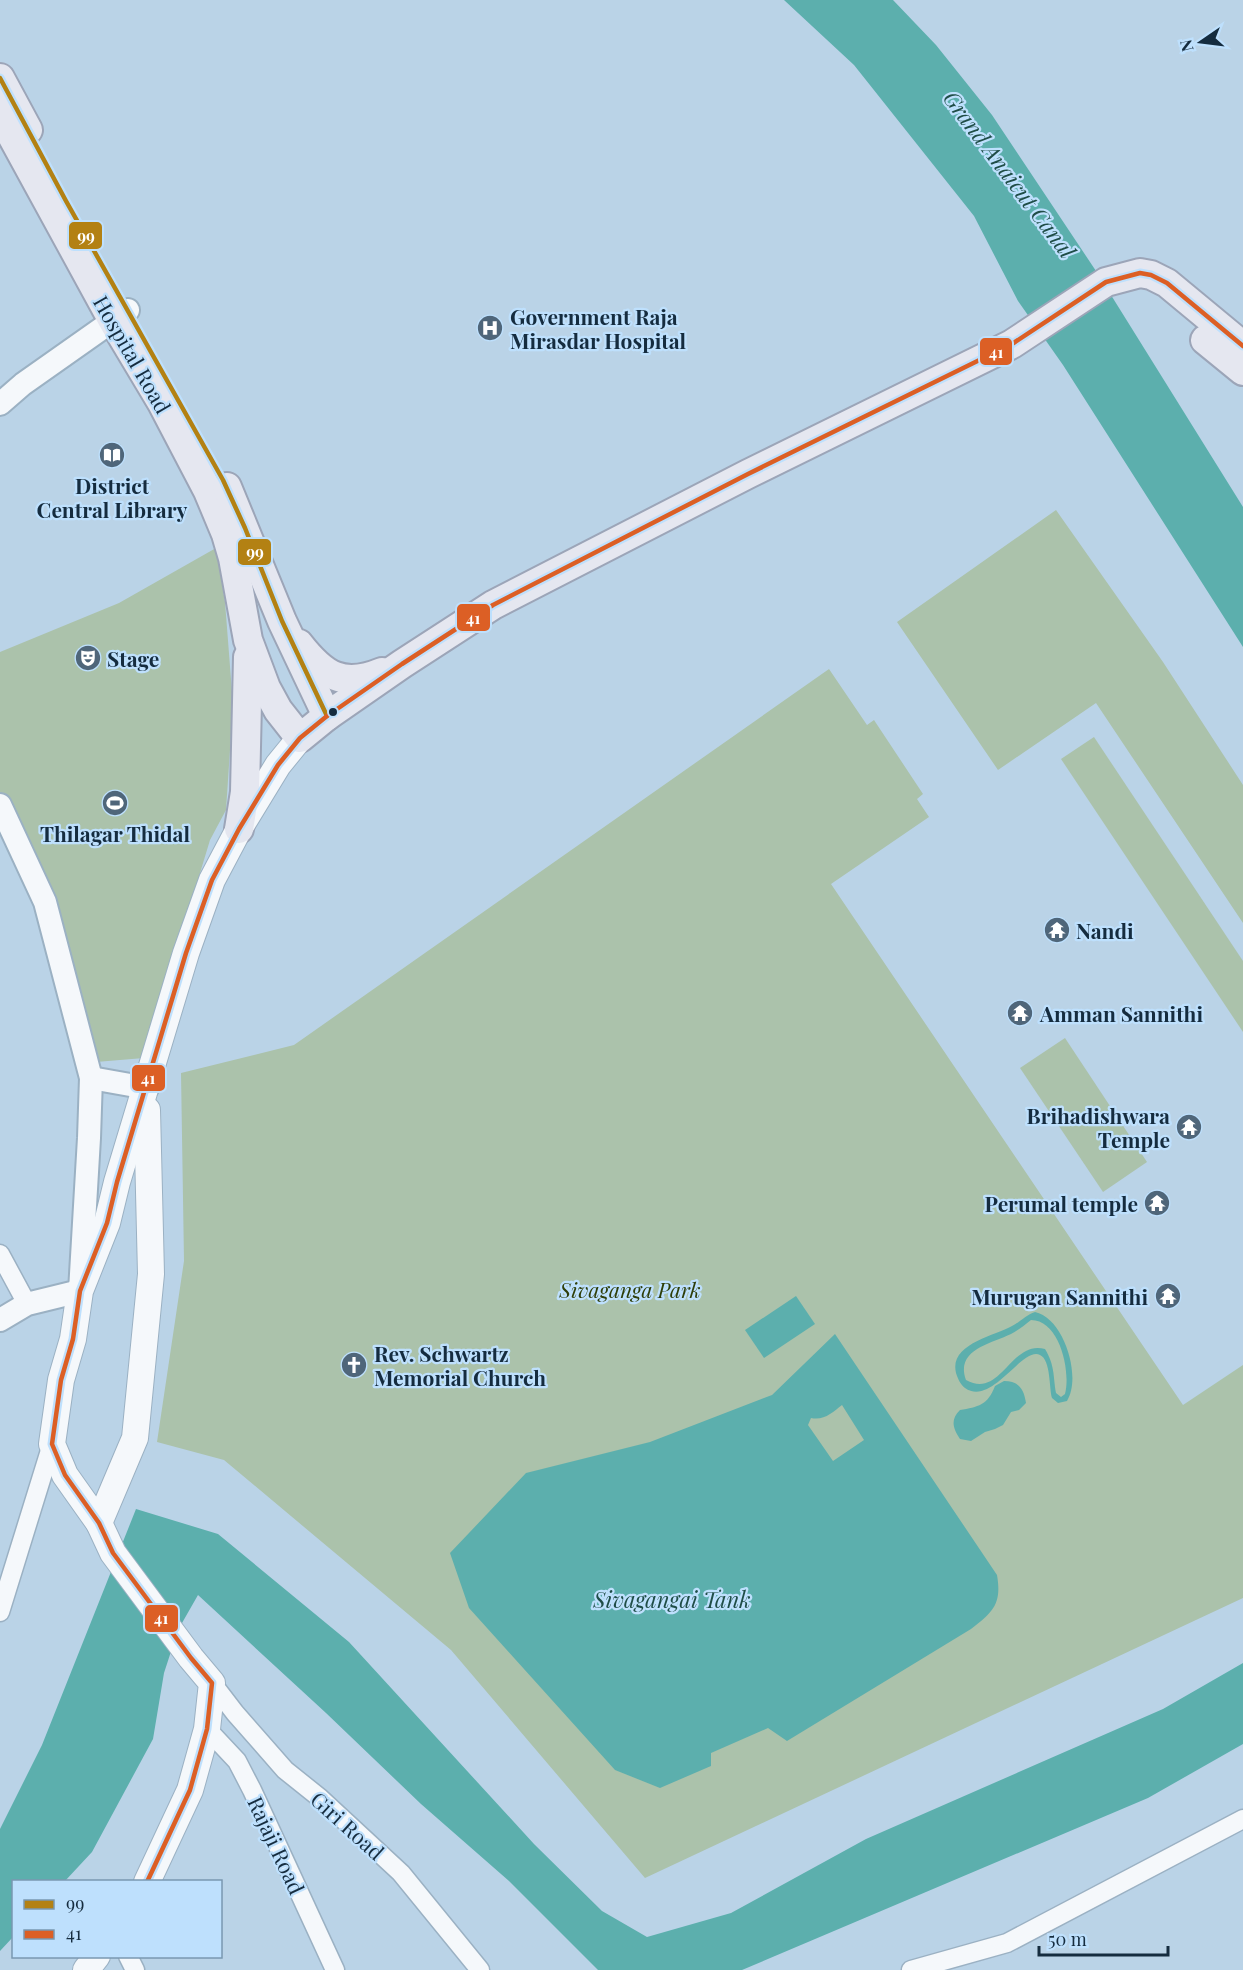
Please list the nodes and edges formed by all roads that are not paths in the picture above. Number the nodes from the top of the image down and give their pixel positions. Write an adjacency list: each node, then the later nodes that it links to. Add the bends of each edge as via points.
1 (0, 78): 3 (main road, Hospital Road, via 66,201)
2 (0, 114): 3 (main road, Hospital Road)
3 (121, 316): 5 (street); 6 (main road, Hospital Road, via 223,480); 7 (main road, Hospital Road, via 226,534)
4 (1242, 362): 8 (main road, via 1141,288 1117,279 1025,336 493,605)
5 (0, 404)
6 (282, 621): 8 (main road, via 312,661 345,680 362,679); 9 (main road)
7 (248, 640): 10 (main road, via 266,688); 12 (main road, via 245,792)
8 (402, 664): 9 (main road)
9 (327, 716): 10 (main road)
10 (300, 738): 12 (main road)
11 (0, 805): 13 (street, via 45,903)
12 (239, 829): 14 (main road, via 212,880 186,953)
13 (91, 1078): 14 (street); 16 (street)
14 (147, 1088): 16 (main road, via 107,1223); 20 (main road, via 152,1275 135,1438)
15 (0, 1254): 17 (street)
16 (80, 1291): 17 (street); 19 (main road)
17 (27, 1304): 18 (street)
18 (0, 1320)
19 (52, 1444): 20 (main road, via 65,1475); 21 (street)
20 (99, 1523): 22 (main road, via 112,1553)
21 (0, 1612)
22 (212, 1683): 23 (main road); 29 (street, Giri Road, via 285,1770 401,1873)
23 (207, 1728): 25 (main road, via 190,1790); 28 (street, Rajaji Road, via 237,1761)
24 (1243, 1819): 30 (street, via 1007,1943)
25 (147, 1880)
26 (95, 1958): 27 (main road)
27 (86, 1970)
28 (335, 1970)
29 (480, 1970)
30 (911, 1970)

